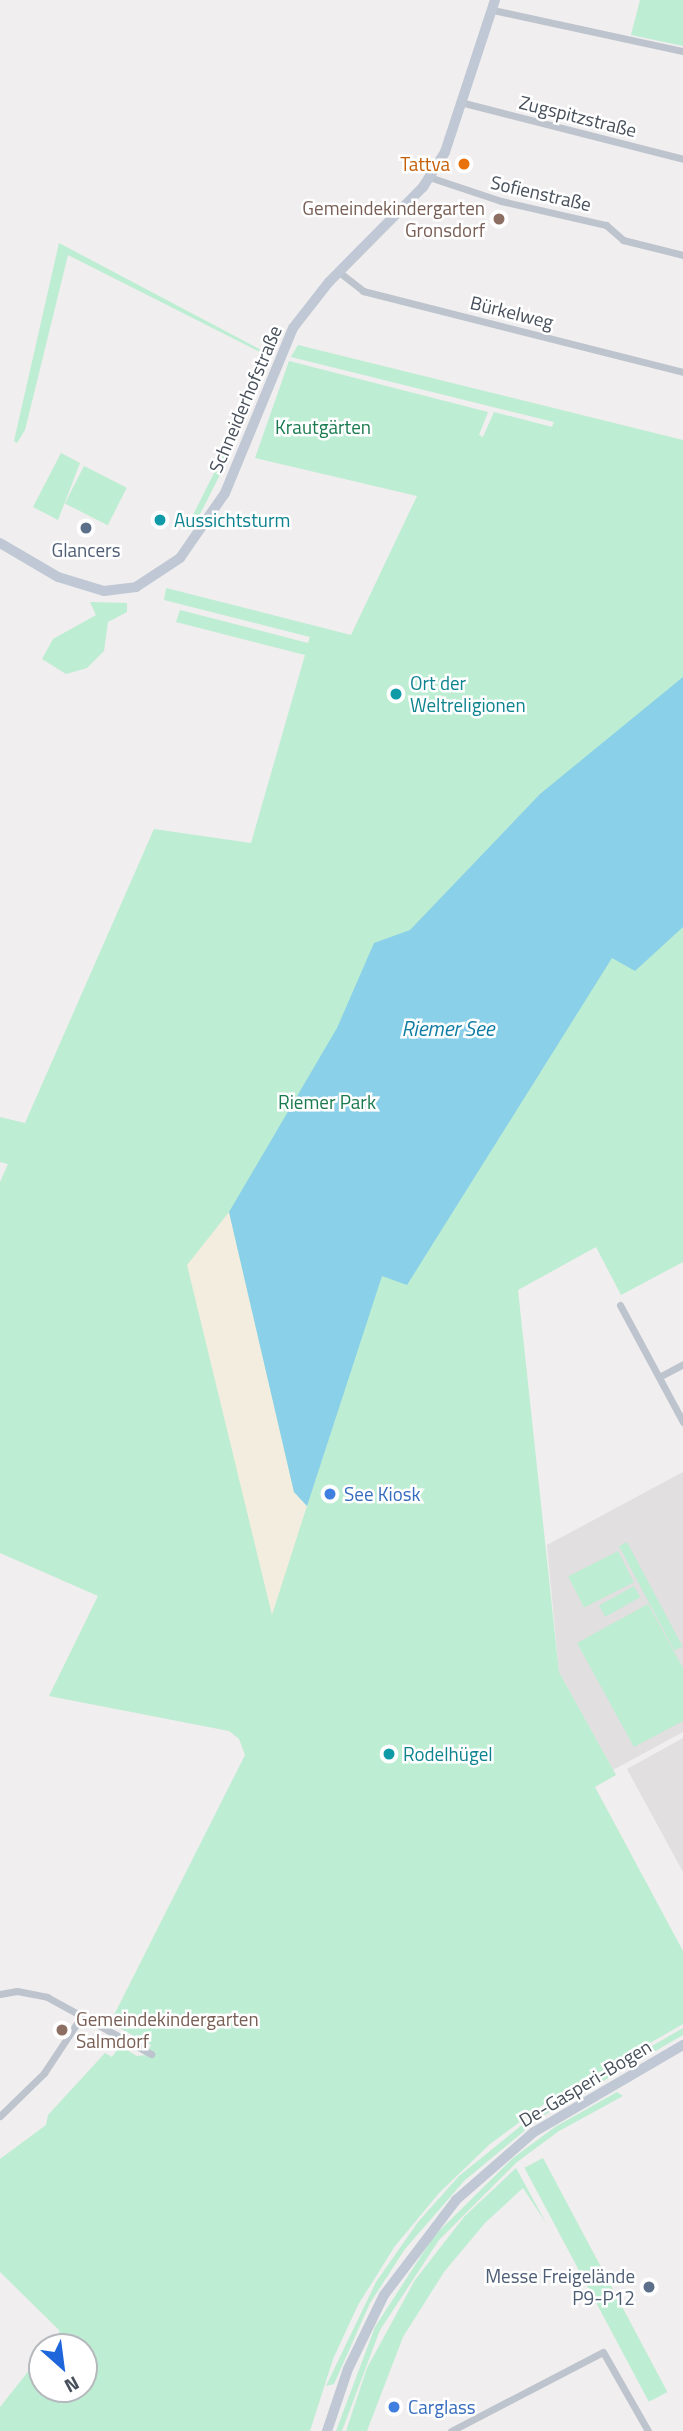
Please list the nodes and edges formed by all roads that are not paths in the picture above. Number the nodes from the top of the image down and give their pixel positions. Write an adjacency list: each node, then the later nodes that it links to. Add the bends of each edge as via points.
1 (494, 5): 2 (street); 3 (street, Schneiderhofstraße)
2 (683, 51)
3 (464, 103): 4 (street, Zugspitzstraße); 5 (street, Schneiderhofstraße, via 445,152)
4 (683, 159)
5 (429, 177): 6 (street, Sofienstraße, via 488,197 606,225 623,240); 7 (street, Schneiderhofstraße)
6 (683, 255)
7 (339, 272): 8 (street, Bürkelweg, via 363,291); 9 (street, Schneiderhofstraße, via 286,342 237,465 205,525 180,558 136,587 104,591 39,567)
8 (683, 372)
9 (0, 544)
10 (620, 1306): 12 (street)
11 (683, 1364): 12 (street)
12 (659, 1377): 13 (street)
13 (683, 1422)
14 (0, 1994): 15 (street, via 32,1993)
15 (83, 2014): 17 (street); 18 (street, via 44,2073)
16 (683, 2045): 19 (street, De-Gasperi-Bogen, via 534,2132 456,2200 384,2295 348,2369)
17 (151, 2054)
18 (0, 2116)
19 (327, 2431)
20 (452, 2431): 21 (street, via 603,2352)
21 (648, 2431)

